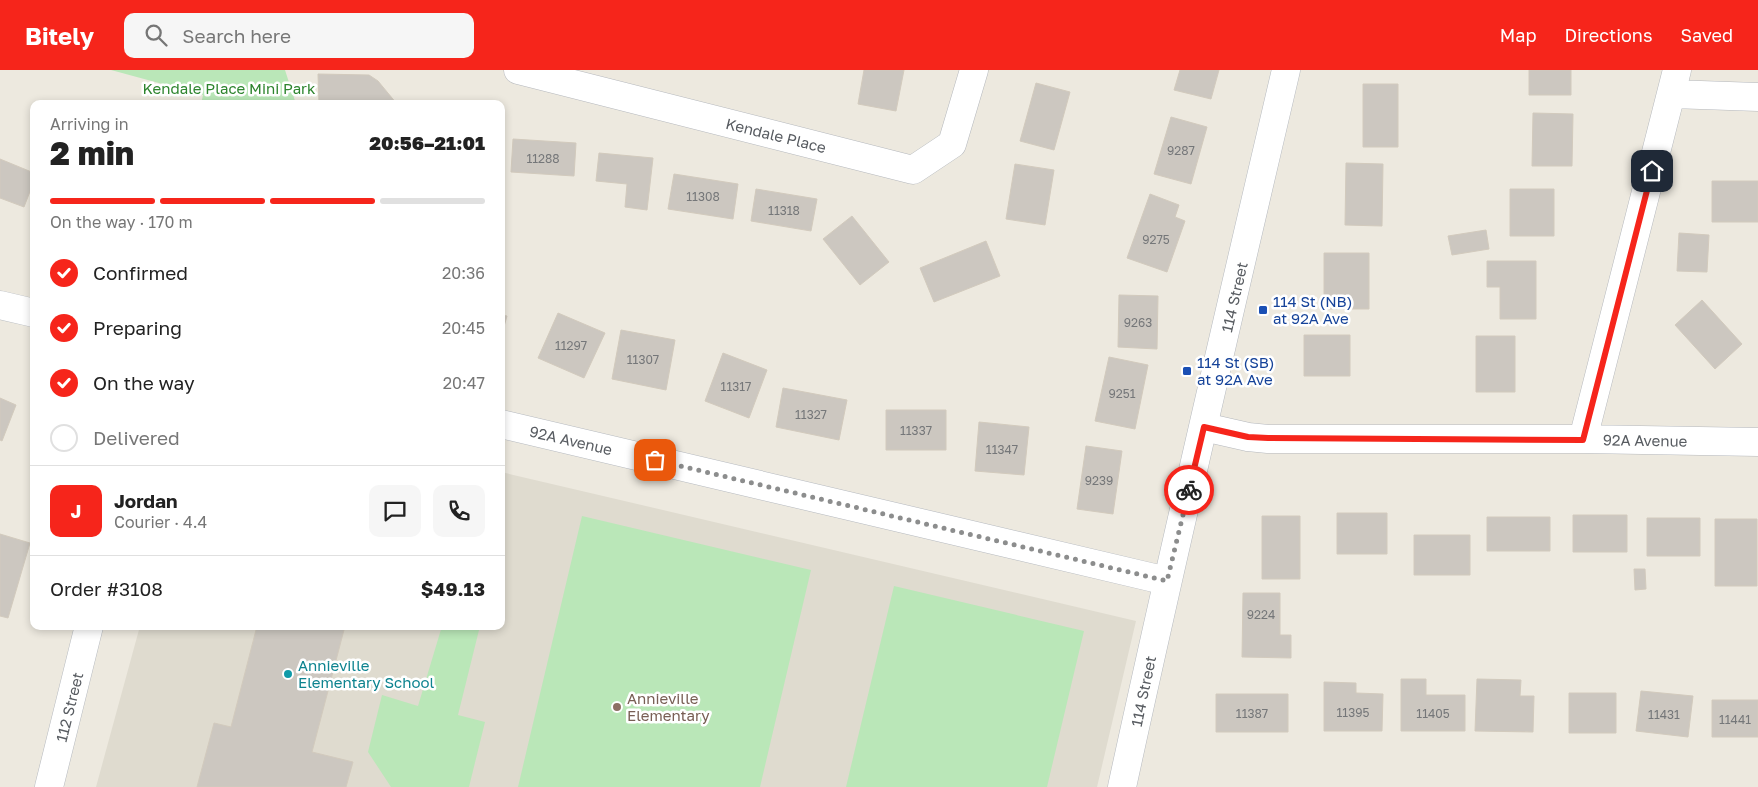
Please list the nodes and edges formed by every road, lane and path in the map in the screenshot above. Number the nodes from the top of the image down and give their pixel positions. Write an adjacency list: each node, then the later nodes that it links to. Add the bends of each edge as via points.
1 (518, 70): 2 (street, Kendale Place, via 913,170 952,144)
2 (974, 70)
3 (1286, 70): 9 (street, 114 Street)
4 (1674, 82): 5 (street); 10 (street)
5 (1758, 96)
6 (0, 306): 7 (street)
7 (30, 312)
8 (505, 425): 12 (street, 92A Avenue)
9 (1204, 427): 10 (street, 92A Avenue, via 1268,438); 12 (street, 114 Street)
10 (1583, 440): 11 (street, 92A Avenue)
11 (1758, 442)
12 (1167, 581): 15 (street, 114 Street)
13 (88, 630): 14 (street, 112 Street)
14 (49, 787)
15 (1122, 787)

